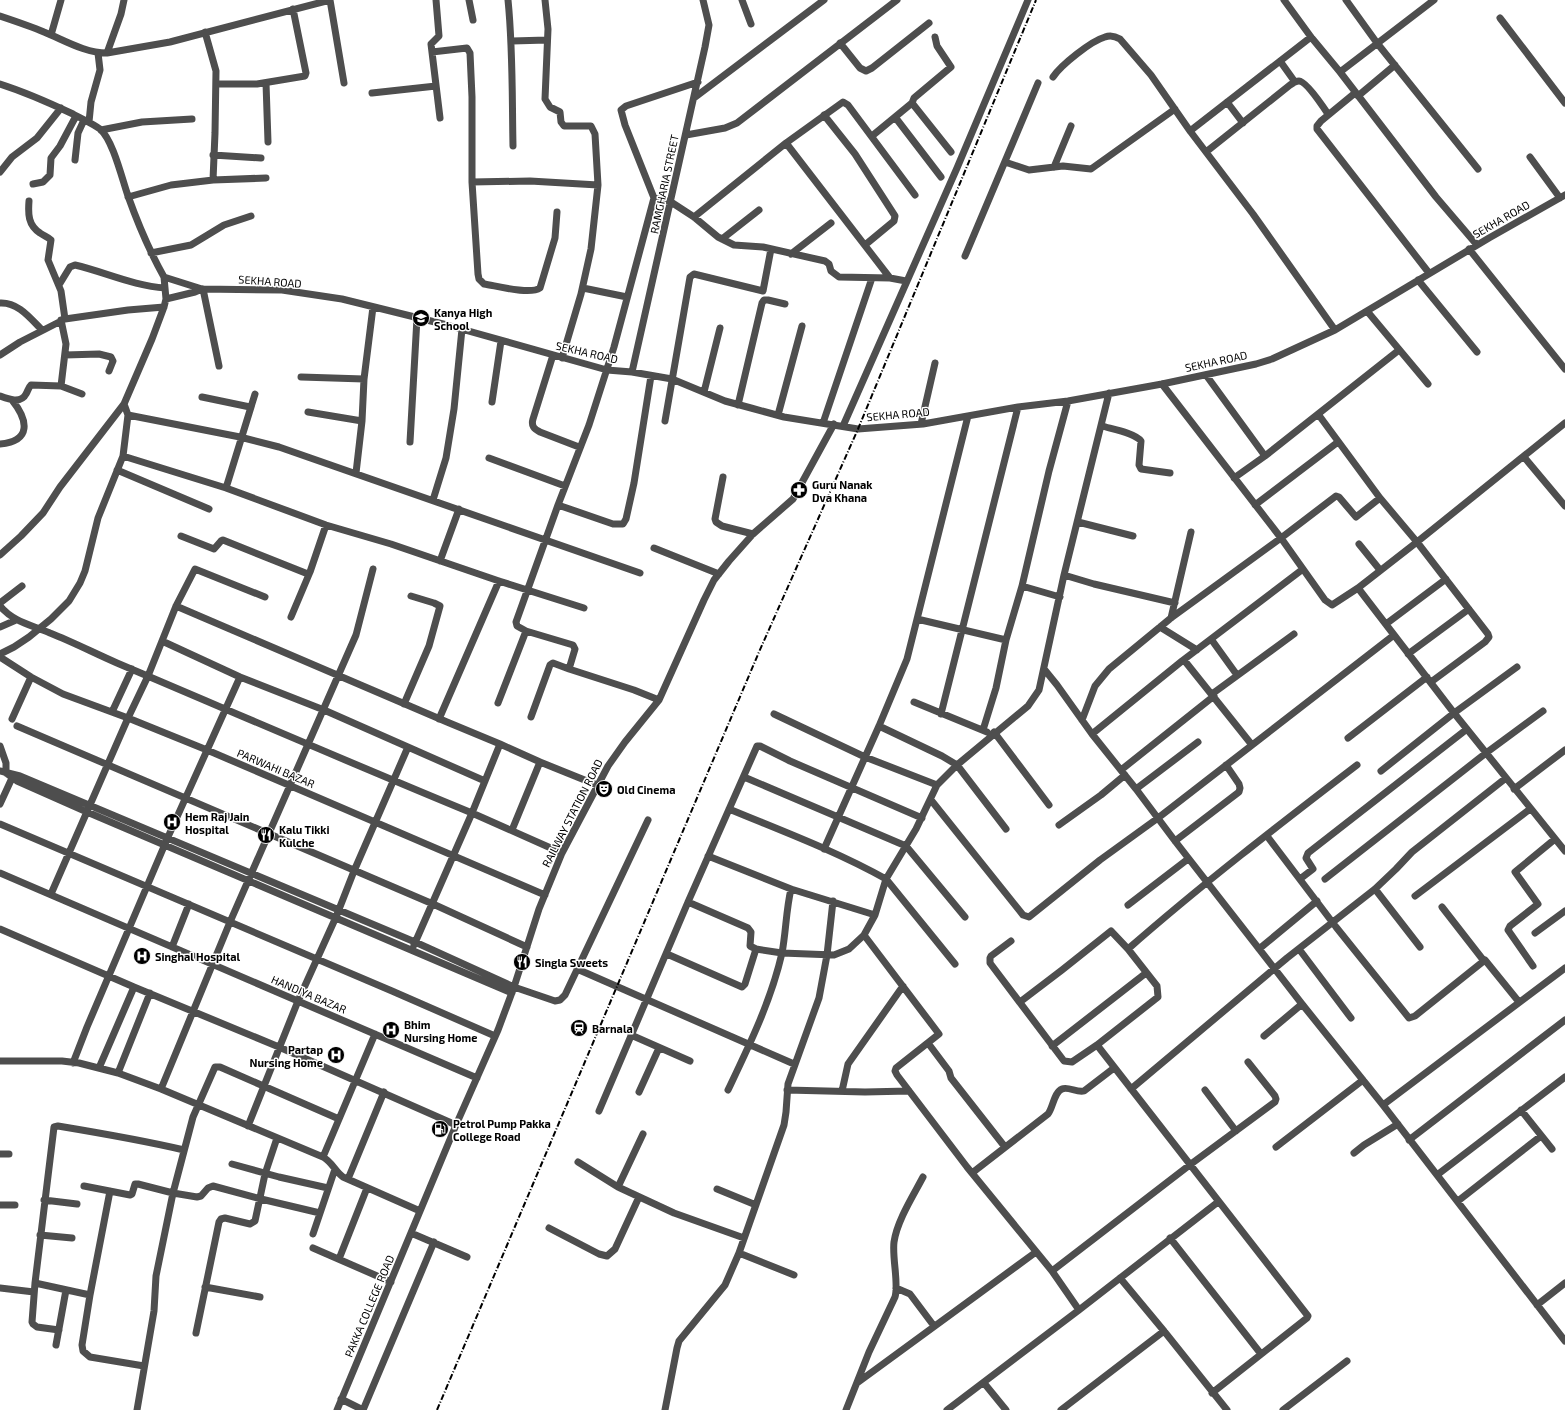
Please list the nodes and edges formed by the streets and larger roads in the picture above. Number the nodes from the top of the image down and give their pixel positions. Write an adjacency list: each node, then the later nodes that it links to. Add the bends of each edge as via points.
1 (61, 0): 23 (street)
2 (124, 0): 32 (street)
3 (330, 0): 16 (street); 40 (street)
4 (436, 0): 30 (street, via 439,36 431,44)
5 (469, 0): 19 (street)
6 (508, 0): 27 (street)
7 (545, 0): 26 (street)
8 (703, 0): 37 (street, RAMGHARIA STREET, via 709,25)
9 (742, 0): 21 (street)
10 (824, 0): 47 (street)
11 (898, 0): 28 (street)
12 (1028, 0): 109 (street)
13 (1284, 0): 25 (street)
14 (1346, 0): 29 (street)
15 (1434, 0): 29 (street)
16 (293, 9): 22 (street); 39 (street, via 306,75)
17 (0, 16): 23 (street)
18 (1500, 18): 49 (street)
19 (473, 20)
20 (929, 23): 28 (street, via 866,71 860,68)
21 (751, 24)
22 (205, 32): 32 (street, via 170,42); 43 (street, via 216,71)
23 (51, 35): 31 (street)
24 (935, 37): 50 (street, via 937,46 952,67 914,98)
25 (1311, 37): 33 (street); 35 (street)
26 (547, 40): 27 (street); 84 (street, via 546,102 560,112 564,126 588,125 593,128 596,138)
27 (512, 41): 68 (street)
28 (840, 43): 64 (street, via 736,123 725,128)
29 (1377, 43): 34 (street); 35 (street)
30 (432, 52): 44 (street); 82 (street, via 467,48 469,50)
31 (98, 53): 32 (street); 59 (street, via 100,70)
32 (107, 53)
33 (1280, 61): 38 (street); 48 (street)
34 (1396, 65): 46 (street); 77 (street)
35 (1340, 72): 46 (street)
36 (1053, 77): 52 (street, via 1069,60 1095,42 1107,36 1116,37 1151,75)
37 (698, 82): 47 (street, RAMGHARIA STREET); 88 (street, via 631,104 621,110)
38 (1295, 82): 53 (street, via 1302,82); 60 (street)
39 (266, 83): 43 (street); 66 (street)
40 (344, 83)
41 (1038, 83): 75 (street)
42 (0, 84): 51 (street)
43 (216, 84): 71 (street)
44 (436, 86): 45 (street); 57 (street)
45 (372, 93)
46 (1357, 94): 53 (street); 97 (street, via 1436,197)
47 (694, 98): 64 (street, RAMGHARIA STREET)
48 (1227, 102): 60 (street); 63 (street)
49 (1565, 103)
50 (912, 104): 56 (street); 69 (street)
51 (61, 108): 55 (street); 78 (street, via 38,138 12,157)
52 (1175, 109): 63 (street); 76 (street, via 1094,168 1089,170)
53 (1328, 114): 104 (street, via 1318,124 1317,129)
54 (824, 115): 65 (street, via 840,102 844,102); 67 (street); 98 (street, via 855,154 895,216 890,226)
55 (76, 116): 59 (street); 83 (street, via 51,158 50,175 43,182)
56 (895, 117): 65 (street); 79 (street)
57 (440, 118)
58 (192, 119): 62 (street, via 142,122)
59 (86, 121): 62 (street); 74 (street, via 77,137)
60 (1243, 123): 70 (street)
61 (1071, 126): 76 (street)
62 (101, 130): 86 (street, via 114,155)
63 (1190, 131): 70 (street)
64 (686, 135): 90 (street, RAMGHARIA STREET)
65 (872, 136): 85 (street)
66 (268, 142)
67 (786, 143): 94 (street); 98 (street)
68 (513, 146)
69 (951, 152)
70 (1206, 152): 127 (street)
71 (213, 155): 73 (street); 81 (street)
72 (1530, 157): 87 (street)
73 (261, 158)
74 (75, 160)
75 (1005, 162): 76 (street, via 1029,170); 103 (street)
76 (1054, 166)
77 (1478, 169)
78 (0, 172)
79 (941, 177)
80 (266, 178): 81 (street)
81 (212, 180): 86 (street, via 171,185)
82 (472, 182): 84 (street, via 530,181); 92 (street, via 478,274 484,284 528,291 540,288 554,238)
83 (33, 184)
84 (598, 185): 112 (street, via 590,256)
85 (915, 195)
86 (128, 197): 101 (street)
87 (1563, 197): 97 (street, SEKHA ROAD)
88 (654, 198): 90 (street); 114 (street)
89 (29, 201): 110 (street, via 28,216 32,225 51,240 48,260)
90 (671, 202): 94 (street); 140 (street, RAMGHARIA STREET)
91 (758, 210): 96 (street)
92 (558, 212)
93 (251, 216): 101 (street, via 224,225 191,245)
94 (694, 217): 96 (street)
95 (830, 223): 102 (street)
96 (722, 239): 99 (street, via 734,245)
97 (1477, 245): 100 (street, SEKHA ROAD)
98 (865, 246): 107 (street)
99 (771, 249): 102 (street); 145 (street, via 763,291 694,274 690,276)
100 (1469, 250): 104 (street, SEKHA ROAD); 137 (street)
101 (151, 253): 105 (street)
102 (791, 254): 106 (street, via 827,262 831,271 839,277)
103 (965, 256)
104 (1429, 273): 108 (street, SEKHA ROAD)
105 (164, 277): 111 (street); 113 (street, SEKHA ROAD)
106 (872, 278): 107 (street); 169 (street)
107 (890, 278): 109 (street)
108 (1418, 280): 120 (street, SEKHA ROAD); 130 (street)
109 (906, 281): 173 (street)
110 (59, 285): 111 (street, via 70,267 75,264 136,284); 122 (street)
111 (165, 288): 115 (street)
112 (583, 288): 114 (street); 134 (street)
113 (203, 289): 115 (street, SEKHA ROAD); 119 (street, SEKHA ROAD, via 282,290 342,299); 136 (street)
114 (627, 297): 138 (street)
115 (166, 299): 118 (street)
116 (0, 303): 126 (street, via 14,305 22,310)
117 (785, 304): 159 (street, via 768,300 762,303)
118 (164, 307): 122 (street); 158 (street)
119 (373, 307): 121 (street, SEKHA ROAD); 144 (street)
120 (1367, 311): 127 (street, SEKHA ROAD); 129 (street)
121 (417, 318): 125 (street, SEKHA ROAD); 176 (street)
122 (63, 319): 126 (street); 132 (street)
123 (802, 326): 165 (street)
124 (720, 328): 149 (street)
125 (462, 329): 128 (street, SEKHA ROAD); 192 (street, via 447,452)
126 (42, 330): 131 (street)
127 (1335, 330): 141 (street, SEKHA ROAD, via 1272,359)
128 (501, 341): 133 (street, SEKHA ROAD); 157 (street)
129 (1399, 350): 147 (street); 163 (street)
130 (1477, 352)
131 (0, 355)
132 (65, 355): 139 (street, via 99,354 109,357 113,361); 148 (street)
133 (553, 355): 134 (street, SEKHA ROAD); 179 (street, via 533,425 540,432)
134 (562, 358): 138 (street, SEKHA ROAD)
135 (935, 363): 172 (street)
136 (219, 366)
137 (1565, 369)
138 (607, 370): 140 (street, SEKHA ROAD); 179 (street)
139 (109, 371)
140 (632, 372): 142 (street, SEKHA ROAD)
141 (1206, 375): 146 (street, SEKHA ROAD); 181 (street)
142 (651, 376): 145 (street, SEKHA ROAD); 193 (street, via 634,483 623,524 613,524)
143 (301, 377): 144 (street)
144 (364, 379): 167 (street)
145 (672, 379): 149 (street, SEKHA ROAD); 168 (street)
146 (1162, 384): 150 (street, SEKHA ROAD); 188 (street)
147 (1428, 384)
148 (61, 386): 151 (street); 155 (street, via 32,385 23,398)
149 (704, 392): 159 (street, SEKHA ROAD)
150 (1109, 393): 156 (street, SEKHA ROAD); 174 (street)
151 (82, 394)
152 (254, 394): 160 (street)
153 (0, 396): 155 (street)
154 (202, 397): 160 (street)
155 (12, 400): 178 (street, via 24,418 24,429 16,441)
156 (1068, 400): 161 (street, SEKHA ROAD); 221 (street)
157 (492, 402)
158 (124, 404): 164 (street); 209 (street, via 43,513)
159 (738, 404): 165 (street, SEKHA ROAD)
160 (250, 407): 175 (street)
161 (1018, 407): 166 (street, SEKHA ROAD); 241 (street)
162 (308, 412): 167 (street)
163 (1318, 414): 177 (street); 181 (street)
164 (128, 415): 175 (street); 180 (street)
165 (778, 415): 169 (street, SEKHA ROAD)
166 (968, 416): 172 (street, SEKHA ROAD); 235 (street)
167 (362, 421): 185 (street)
168 (665, 421)
169 (824, 423): 171 (street, SEKHA ROAD)
170 (1565, 423): 182 (street)
171 (834, 424): 173 (street, SEKHA ROAD); 201 (street, RAILWAY STATION ROAD, via 793,499)
172 (921, 424): 173 (street, SEKHA ROAD, via 858,429)
173 (843, 426)
174 (1102, 426): 186 (street, via 1140,438 1139,465 1142,469); 198 (street)
175 (240, 437): 185 (street, via 279,447); 190 (street)
176 (410, 442)
177 (1338, 442): 191 (street); 194 (street)
178 (0, 444)
179 (580, 447): 189 (street)
180 (123, 456): 184 (street); 190 (street)
181 (1265, 456): 188 (street)
182 (1524, 457): 195 (street); 206 (street)
183 (489, 458): 189 (street)
184 (117, 470): 196 (street); 240 (street, via 98,518 86,571 75,592 60,611)
185 (356, 473): 192 (street)
186 (1170, 474)
187 (723, 477): 201 (street, via 716,522)
188 (1234, 478): 194 (street)
189 (565, 486): 193 (street)
190 (226, 488): 199 (street)
191 (1380, 498): 204 (street, via 1356,517 1337,495); 206 (street)
192 (433, 500): 197 (street)
193 (558, 505): 205 (street)
194 (1255, 505): 204 (street)
195 (1565, 506)
196 (209, 509)
197 (459, 510): 205 (street); 210 (street)
198 (1078, 522): 203 (street); 217 (street)
199 (326, 525): 210 (street); 215 (street)
200 (1191, 532): 228 (street)
201 (753, 534): 216 (street, RAILWAY STATION ROAD)
202 (181, 536): 215 (street, via 214,550 224,540)
203 (1133, 536)
204 (1281, 538): 212 (street); 234 (street)
205 (545, 540): 214 (street); 223 (street)
206 (1417, 542): 213 (street); 218 (street)
207 (1359, 544): 213 (street)
208 (654, 548): 216 (street)
209 (0, 555)
210 (440, 561): 219 (street)
211 (373, 569): 257 (street, via 356,635)
212 (1303, 569): 222 (street, via 1330,604); 245 (street)
213 (1380, 570): 222 (street)
214 (640, 573)
215 (308, 574): 233 (street)
216 (719, 574): 264 (street, RAILWAY STATION ROAD, via 704,600)
217 (1064, 575): 225 (street); 228 (street)
218 (1446, 579): 232 (street); 237 (street)
219 (499, 581): 223 (street); 276 (street)
220 (22, 586): 227 (street)
221 (1022, 586): 225 (street); 246 (street)
222 (1358, 588): 237 (street)
223 (527, 589): 231 (street); 242 (street, via 516,622 517,626)
224 (411, 596): 266 (street, via 440,606 429,646)
225 (1060, 597): 256 (street)
226 (265, 598): 230 (street, via 196,568 193,569)
227 (0, 603)
228 (1175, 603): 234 (street)
229 (0, 606): 236 (street)
230 (176, 606): 247 (street); 257 (street)
231 (584, 608)
232 (1469, 609): 250 (street); 262 (street, via 1489,637)
233 (291, 617)
234 (1171, 618): 239 (street)
235 (917, 619): 241 (street); 281 (street, via 907,659)
236 (16, 620): 238 (street); 240 (street)
237 (1386, 624): 244 (street)
238 (0, 627)
239 (1160, 627): 248 (street); 279 (street, via 1101,677)
240 (39, 629): 249 (street); 255 (street)
241 (962, 629): 246 (street); 274 (street)
242 (526, 631): 254 (street, via 572,645 575,648); 267 (street)
243 (1294, 634): 258 (street)
244 (1394, 635): 250 (street); 290 (street)
245 (1211, 639): 248 (street); 258 (street)
246 (1006, 640): 283 (street, via 996,688)
247 (162, 641): 259 (street); 260 (street)
248 (1197, 650): 252 (street)
249 (0, 654)
250 (1408, 654): 262 (street)
251 (0, 657): 261 (street, PARWAHI BAZAR)
252 (1184, 660): 263 (street); 285 (street)
253 (1517, 667): 272 (street)
254 (569, 668): 264 (street); 277 (street, via 553,663 550,665)
255 (132, 669): 259 (street); 271 (street)
256 (1044, 669): 279 (street); 284 (street, via 1039,690 1032,701)
257 (338, 675): 266 (street); 269 (street)
258 (1237, 675): 263 (street)
259 (148, 676): 268 (street); 275 (street)
260 (240, 676): 268 (street); 269 (street)
261 (31, 677): 271 (street, PARWAHI BAZAR, via 63,694); 278 (street)
262 (1429, 680): 272 (street); 286 (street)
263 (1213, 695): 290 (street); 304 (street)
264 (659, 700): 310 (street, RAILWAY STATION ROAD, via 616,754)
265 (914, 702): 274 (street)
266 (404, 704): 276 (street)
267 (498, 704)
268 (224, 709): 289 (street); 293 (street)
269 (324, 710): 289 (street); 292 (street)
270 (1543, 711): 295 (street)
271 (112, 712): 275 (street, PARWAHI BAZAR)
272 (1454, 713): 282 (street); 302 (street)
273 (774, 714): 296 (street)
274 (941, 714): 283 (street)
275 (128, 718): 293 (street, PARWAHI BAZAR); 298 (street)
276 (439, 718): 288 (street)
277 (531, 718)
278 (12, 719)
279 (1082, 720): 285 (street)
280 (17, 726): 298 (street)
281 (879, 726): 296 (street); 299 (street)
282 (1467, 729): 295 (street); 350 (street, via 1308,853 1306,858 1312,869)
283 (983, 730): 284 (street)
284 (993, 733): 299 (street); 319 (street)
285 (1092, 734): 304 (street)
286 (1348, 738)
287 (1198, 742): 314 (street)
288 (500, 744): 297 (street); 309 (street)
289 (308, 745): 308 (street); 312 (street)
290 (1252, 745): 300 (street)
291 (0, 746): 303 (street, via 6,763)
292 (408, 747): 308 (street); 309 (street)
293 (207, 750): 312 (street, PARWAHI BAZAR); 316 (street)
294 (1565, 750): 315 (street)
295 (1486, 753): 307 (street); 351 (street)
296 (865, 756): 311 (street); 313 (street)
297 (540, 762): 310 (street); 331 (street)
298 (108, 765): 316 (street); 320 (street)
299 (957, 765): 311 (street); 332 (street)
300 (1226, 765): 326 (street); 337 (street, via 1239,784 1239,792)
301 (1357, 765): 334 (street)
302 (1381, 771)
303 (3, 772): 306 (street); 320 (street, via 20,776)
304 (1123, 773): 314 (street); 330 (street, via 1102,795)
305 (744, 777): 313 (street, via 759,745); 321 (street); 324 (street)
306 (12, 778): 318 (street); 320 (street)
307 (1506, 778): 315 (street); 356 (street, via 1412,852)
308 (392, 781): 323 (street); 328 (street)
309 (485, 781): 323 (street)
310 (597, 785): 342 (street, RAILWAY STATION ROAD)
311 (937, 785): 317 (street)
312 (290, 786): 328 (street, PARWAHI BAZAR); 333 (street)
313 (851, 787): 324 (street); 325 (street)
314 (1136, 789): 326 (street)
315 (1514, 789): 322 (street)
316 (186, 798): 333 (street); 336 (street)
317 (931, 800): 325 (street); 326 (street, via 1027,917)
318 (0, 804)
319 (1049, 805)
320 (89, 809): 336 (street); 341 (street)
321 (730, 809): 339 (street); 344 (street)
322 (1530, 809): 335 (street); 359 (street)
323 (472, 813): 331 (street); 343 (street)
324 (837, 818): 338 (street); 339 (street)
325 (922, 818): 338 (street)
326 (1158, 818): 337 (street)
327 (648, 820): 397 (street)
328 (375, 822): 343 (street, PARWAHI BAZAR); 346 (street)
329 (0, 824): 341 (street)
330 (1059, 825)
331 (512, 830): 342 (street)
332 (1006, 830)
333 (270, 833): 346 (street); 348 (street)
334 (1267, 836): 350 (street); 353 (street)
335 (1555, 838): 340 (street); 395 (street, via 1515,872 1538,904 1508,930)
336 (166, 841): 348 (street); 352 (street); 354 (street)
337 (1175, 841): 345 (street)
338 (906, 846): 349 (street); 371 (street)
339 (824, 849): 349 (street)
340 (1565, 851)
341 (69, 853): 354 (street); 357 (street)
342 (562, 853): 358 (street, RAILWAY STATION ROAD)
343 (453, 856): 358 (street, PARWAHI BAZAR); 364 (street)
344 (708, 856): 355 (street); 362 (street)
345 (1188, 859): 353 (street); 365 (street)
346 (354, 871): 364 (street); 367 (street)
347 (0, 873): 357 (street, HANDIYA BAZAR)
348 (252, 873): 352 (street); 367 (street)
349 (886, 879): 369 (street); 393 (street)
350 (1300, 879): 361 (street)
351 (1325, 879)
352 (249, 880): 370 (street); 372 (street)
353 (1208, 883): 386 (street); 387 (street)
354 (148, 887): 363 (street); 375 (street)
355 (791, 889): 360 (street); 388 (street)
356 (1375, 889): 373 (street); 380 (street)
357 (51, 894): 375 (street, HANDIYA BAZAR)
358 (545, 895): 382 (street, RAILWAY STATION ROAD)
359 (1415, 896)
360 (833, 901): 369 (street); 390 (street)
361 (1317, 901): 373 (street); 387 (street)
362 (688, 902): 384 (street, via 748,928 751,932 750,946); 389 (street)
363 (189, 904): 372 (street); 381 (street)
364 (433, 904): 379 (street); 382 (street)
365 (1128, 905)
366 (1442, 907): 392 (street)
367 (339, 910): 370 (street); 379 (street)
368 (1565, 911): 376 (street)
369 (875, 915): 377 (street)
370 (336, 917): 383 (street); 391 (street)
371 (965, 917)
372 (230, 922): 391 (street); 394 (street)
373 (1333, 923): 385 (street); 392 (street, via 1410,1018)
374 (0, 929): 400 (street)
375 (130, 929): 381 (street, HANDIYA BAZAR); 400 (street)
376 (1536, 933)
377 (864, 935): 390 (street, via 845,951); 401 (street)
378 (1011, 941): 407 (street, via 989,960)
379 (415, 942): 383 (street); 403 (street)
380 (1420, 947)
381 (172, 948): 394 (street, HANDIYA BAZAR)
382 (527, 948): 403 (street, RAILWAY STATION ROAD)
383 (412, 949): 403 (street)
384 (756, 949): 388 (street); 389 (street, via 742,987)
385 (1299, 949): 398 (street); 411 (street)
386 (1128, 950): 399 (street); 407 (street, via 1111,931)
387 (1259, 950): 398 (street)
388 (782, 953): 390 (street); 419 (street)
389 (666, 954): 405 (street)
390 (827, 955): 427 (street, via 815,1011)
391 (317, 959): 406 (street); 415 (street)
392 (1484, 961): 408 (street)
393 (955, 964)
394 (212, 965): 406 (street, HANDIYA BAZAR); 410 (street)
395 (1533, 966)
396 (1565, 968): 408 (street)
397 (577, 969): 403 (street, via 560,1000 550,1000); 405 (street)
398 (1274, 969): 409 (street); 437 (street)
399 (1146, 973): 418 (street, via 1158,988 1158,997); 420 (street)
400 (109, 977): 402 (street); 426 (street)
401 (903, 986): 417 (street, via 939,1033); 444 (street, via 848,1064)
402 (134, 987): 404 (street); 428 (street)
403 (513, 990): 415 (street, RAILWAY STATION ROAD)
404 (150, 993): 410 (street); 430 (street)
405 (646, 999): 414 (street); 419 (street)
406 (298, 1001): 413 (street, HANDIYA BAZAR); 421 (street)
407 (1020, 1002): 420 (street)
408 (1519, 1002): 446 (street)
409 (1302, 1004): 416 (street); 434 (street)
410 (193, 1012): 421 (street); 436 (street)
411 (1351, 1018)
412 (1565, 1020): 457 (street)
413 (375, 1034): 432 (street, HANDIYA BAZAR); 433 (street)
414 (631, 1035): 422 (street); 447 (street)
415 (496, 1036): 432 (street, RAILWAY STATION ROAD)
416 (1264, 1036)
417 (928, 1043): 441 (street, via 896,1069); 458 (street, via 949,1071 951,1078)
418 (1097, 1045): 420 (street, via 1070,1062 1062,1059); 429 (street)
419 (749, 1046): 427 (street); 438 (street)
420 (1052, 1046)
421 (279, 1047): 433 (street); 435 (street)
422 (659, 1048): 424 (street); 443 (street)
423 (0, 1061): 426 (street)
424 (690, 1061)
425 (1248, 1062): 453 (street, via 1275,1096 1276,1101)
426 (73, 1063): 428 (street)
427 (794, 1064): 439 (street)
428 (99, 1068): 430 (street)
429 (1114, 1068): 437 (street); 458 (street, via 1082,1092 1062,1089 1048,1114)
430 (118, 1073): 436 (street)
431 (1565, 1077): 448 (street)
432 (477, 1078): 451 (street)
433 (356, 1080): 442 (street); 449 (street)
434 (1363, 1080): 446 (street); 459 (street)
435 (264, 1086): 445 (street, via 217,1066); 449 (street); 452 (street)
436 (160, 1089): 445 (street)
437 (1130, 1089): 468 (street)
438 (728, 1090)
439 (787, 1090): 444 (street); 490 (street, via 784,1125)
440 (1205, 1090): 453 (street)
441 (908, 1091): 444 (street); 470 (street)
442 (384, 1092): 451 (street); 474 (street)
443 (639, 1092)
444 (842, 1092)
445 (197, 1104): 452 (street); 461 (street)
446 (1383, 1105): 450 (street)
447 (598, 1110)
448 (1521, 1110): 455 (street); 472 (street)
449 (339, 1119): 465 (street)
450 (1398, 1124): 457 (street); 464 (street)
451 (456, 1125): 491 (street)
452 (248, 1126): 456 (street)
453 (1236, 1131): 468 (street)
454 (643, 1134): 476 (street)
455 (1541, 1136): 460 (street); 486 (street)
456 (277, 1138): 465 (street); 471 (street)
457 (1409, 1140): 472 (street)
458 (1006, 1147): 470 (street)
459 (1276, 1147)
460 (1552, 1149)
461 (184, 1150): 481 (street); 484 (street, via 149,1141 55,1126)
462 (0, 1154): 463 (street)
463 (9, 1154)
464 (1354, 1154)
465 (323, 1157): 469 (street)
466 (578, 1162): 476 (street)
467 (232, 1164): 471 (street)
468 (1191, 1164): 485 (street); 506 (street)
469 (335, 1169): 474 (street); 477 (street)
470 (972, 1173): 502 (street)
471 (265, 1174): 477 (street); 483 (street)
472 (1437, 1175): 486 (street)
473 (923, 1177): 514 (street, via 894,1242)
474 (348, 1179): 478 (street)
475 (84, 1186): 480 (street)
476 (618, 1187): 482 (street)
477 (328, 1188): 492 (street)
478 (367, 1188): 491 (street); 505 (street)
479 (717, 1189): 490 (street)
480 (110, 1191): 481 (street, via 131,1195 136,1183); 517 (street)
481 (173, 1193): 483 (street, via 200,1196 213,1186); 529 (street, via 156,1276 154,1311)
482 (640, 1197): 493 (street, via 615,1249 607,1256); 498 (street, via 674,1213)
483 (261, 1199): 492 (street); 512 (street, via 253,1224 225,1218 219,1222)
484 (44, 1200): 487 (street); 496 (street)
485 (1218, 1202): 499 (street); 527 (street, via 1308,1316)
486 (1458, 1202): 519 (street)
487 (77, 1204)
488 (0, 1205): 489 (street)
489 (15, 1205)
490 (756, 1205): 498 (street)
491 (420, 1211): 494 (street, PAKKA COLLEGE ROAD)
492 (320, 1213): 495 (street)
493 (549, 1228)
494 (411, 1233): 500 (street); 509 (street, PAKKA COLLEGE ROAD)
495 (313, 1234)
496 (40, 1236): 497 (street); 510 (street)
497 (72, 1238)
498 (744, 1238): 503 (street)
499 (1170, 1238): 508 (street); 527 (street)
500 (434, 1242): 504 (street); 536 (street)
501 (313, 1248): 505 (street)
502 (1036, 1252): 506 (street); 521 (street)
503 (739, 1253): 507 (street); 537 (street, via 722,1291 680,1341)
504 (467, 1256)
505 (339, 1259): 509 (street)
506 (1052, 1271): 520 (street)
507 (794, 1275)
508 (1120, 1278): 520 (street); 523 (street)
509 (391, 1282): 533 (street, PAKKA COLLEGE ROAD)
510 (35, 1283): 515 (street); 516 (street)
511 (1565, 1283): 519 (street)
512 (206, 1286): 518 (street); 524 (street)
513 (0, 1288): 516 (street)
514 (896, 1288): 521 (street, via 910,1294); 530 (street, via 895,1297)
515 (66, 1290): 517 (street); 522 (street)
516 (34, 1292): 522 (street, via 33,1324 36,1327)
517 (90, 1295): 529 (street, via 83,1352 90,1357)
518 (260, 1297)
519 (1538, 1305): 525 (street)
520 (1079, 1310): 531 (street)
521 (934, 1326): 530 (street)
522 (59, 1330): 526 (street)
523 (1164, 1331): 532 (street); 541 (street)
524 (196, 1333)
525 (1565, 1341)
526 (56, 1345)
527 (1262, 1354): 532 (street)
528 (1347, 1361): 543 (street)
529 (144, 1366): 534 (street)
530 (856, 1383): 538 (street)
531 (984, 1383): 539 (street); 540 (street)
532 (1212, 1392): 542 (street)
533 (341, 1399): 535 (street, PAKKA COLLEGE ROAD); 536 (street)
534 (137, 1410)
535 (337, 1410)
536 (363, 1410)
537 (666, 1410)
538 (846, 1410)
539 (947, 1410)
540 (1006, 1410)
541 (1061, 1410)
542 (1227, 1410)
543 (1283, 1410)

